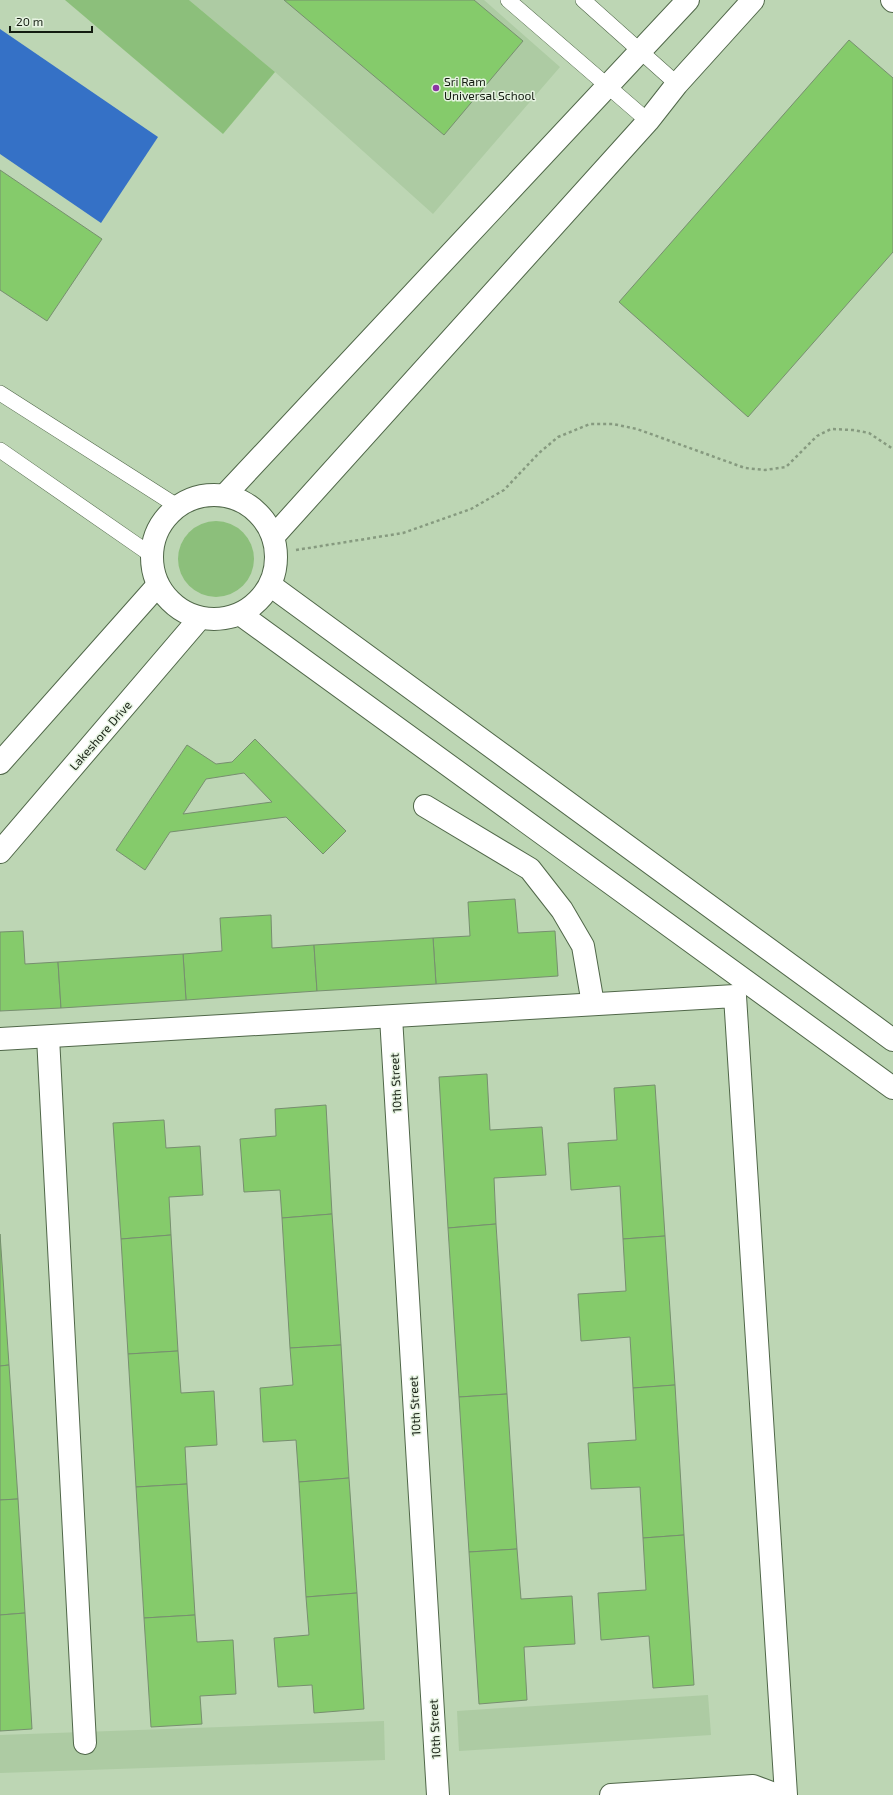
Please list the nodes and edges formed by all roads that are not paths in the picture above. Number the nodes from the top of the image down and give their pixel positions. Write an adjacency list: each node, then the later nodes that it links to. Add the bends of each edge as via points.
1 (508, 0): 7 (lane)
2 (583, 0): 5 (lane)
3 (688, 0): 5 (street)
4 (753, 0): 6 (street)
5 (640, 50): 6 (lane); 7 (street)
6 (677, 84): 8 (street)
7 (608, 86): 8 (lane); 11 (street)
8 (648, 121): 13 (street)
9 (0, 393): 12 (lane)
10 (0, 450): 14 (lane)
11 (225, 495): 12 (street, via 208,494); 13 (street, via 245,503 262,517)
12 (177, 506): 14 (street, via 166,516 158,529)
13 (274, 545): 16 (street, via 275,569)
14 (150, 554): 15 (street)
15 (158, 584): 18 (street, via 166,597 181,610); 19 (street)
16 (270, 585): 17 (street, via 258,602); 26 (street)
17 (240, 614): 18 (street, via 220,619); 27 (street)
18 (200, 618): 21 (street, Lakeshore Drive)
19 (0, 763)
20 (425, 806): 22 (street, via 530,869 562,910 583,946)
21 (0, 852)
22 (593, 1004): 23 (street); 32 (street, via 735,996)
23 (391, 1017): 24 (street); 29 (street, 10th Street)
24 (48, 1036): 25 (street); 28 (street)
25 (0, 1039)
26 (893, 1040)
27 (893, 1088)
28 (85, 1743)
29 (438, 1795)
30 (611, 1795): 31 (street, via 753,1786)
31 (777, 1795)
32 (786, 1795)

